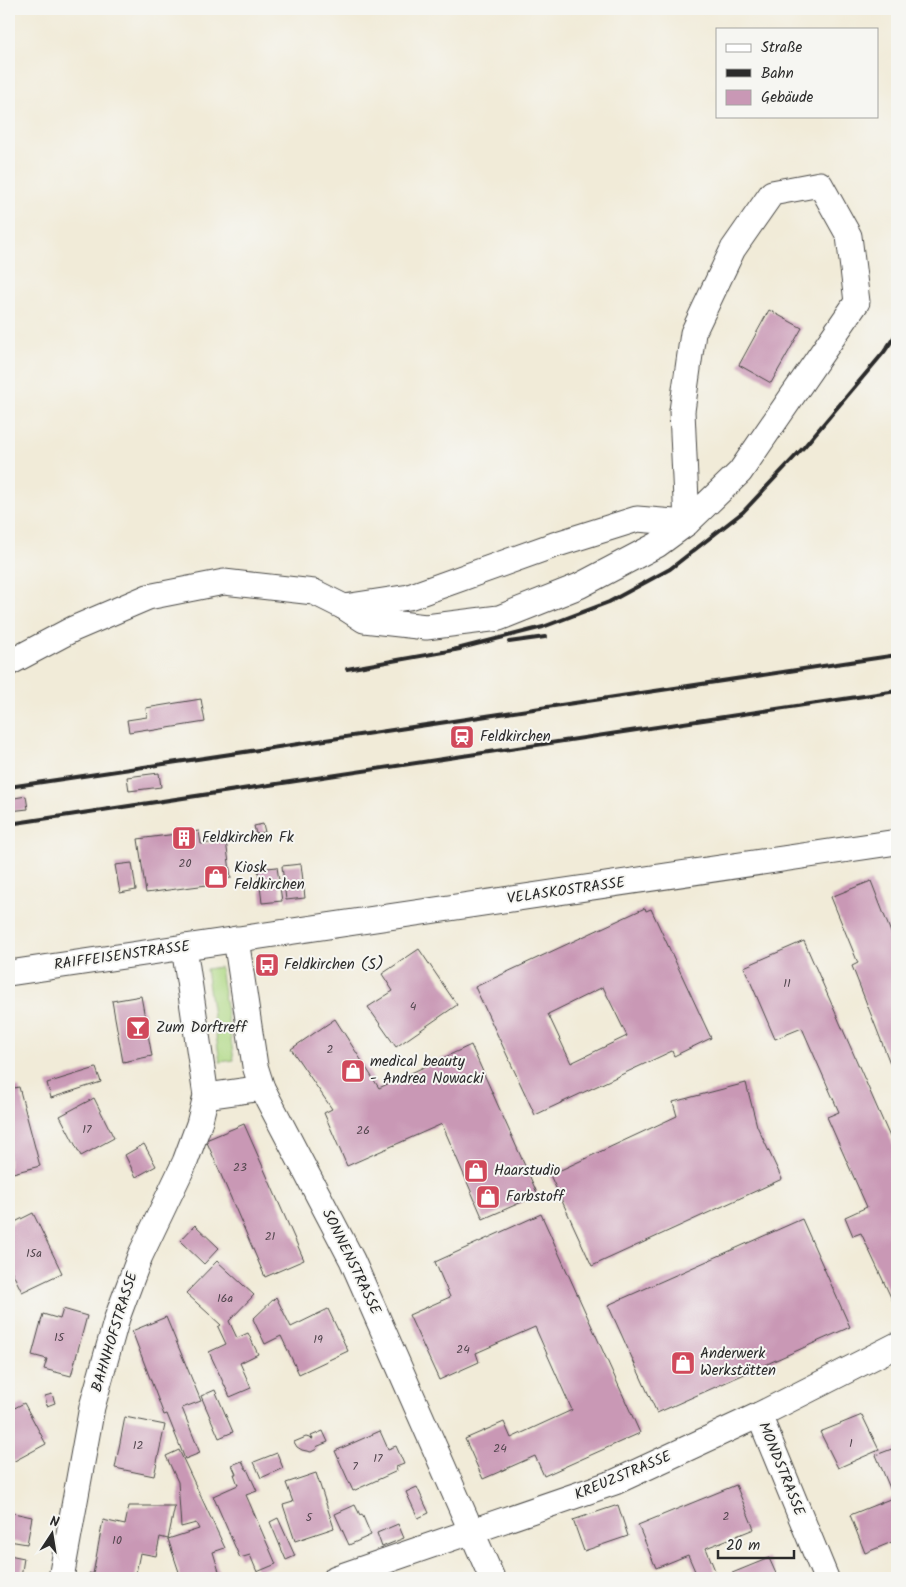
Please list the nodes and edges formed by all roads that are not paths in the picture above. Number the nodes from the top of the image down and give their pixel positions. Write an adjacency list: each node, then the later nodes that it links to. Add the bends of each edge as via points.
1 (687, 523): 1 (street, via 740,472 857,302 850,236 820,184 772,192 733,249 693,333 682,411); 2 (street, via 637,519 409,597); 2 (street, via 657,546 587,581 499,618 426,627 364,620)
2 (344, 607): 3 (street, via 314,592 224,582 148,597 73,629)
3 (9, 663)
4 (897, 842): 5 (street, VELASKOSTRASSE)
5 (236, 939): 6 (street, RAIFFEISENSTRASSE); 8 (street, SONNENSTRASSE, via 255,1066)
6 (184, 947): 7 (street, RAIFFEISENSTRASSE); 9 (street, BAHNHOFSTRASSE)
7 (9, 973)
8 (262, 1088): 9 (street); 12 (street, SONNENSTRASSE, via 352,1260)
9 (206, 1096): 13 (street, BAHNHOFSTRASSE, via 184,1162 140,1256 117,1318 92,1407)
10 (897, 1345): 11 (street, KREUZSTRASSE)
11 (759, 1414): 12 (street, KREUZSTRASSE, via 615,1482); 16 (street, MONDSTRASSE)
12 (472, 1532): 14 (street, KREUZSTRASSE); 15 (street, SONNENSTRASSE)
13 (61, 1578)
14 (336, 1578)
15 (492, 1578)
16 (826, 1578)

